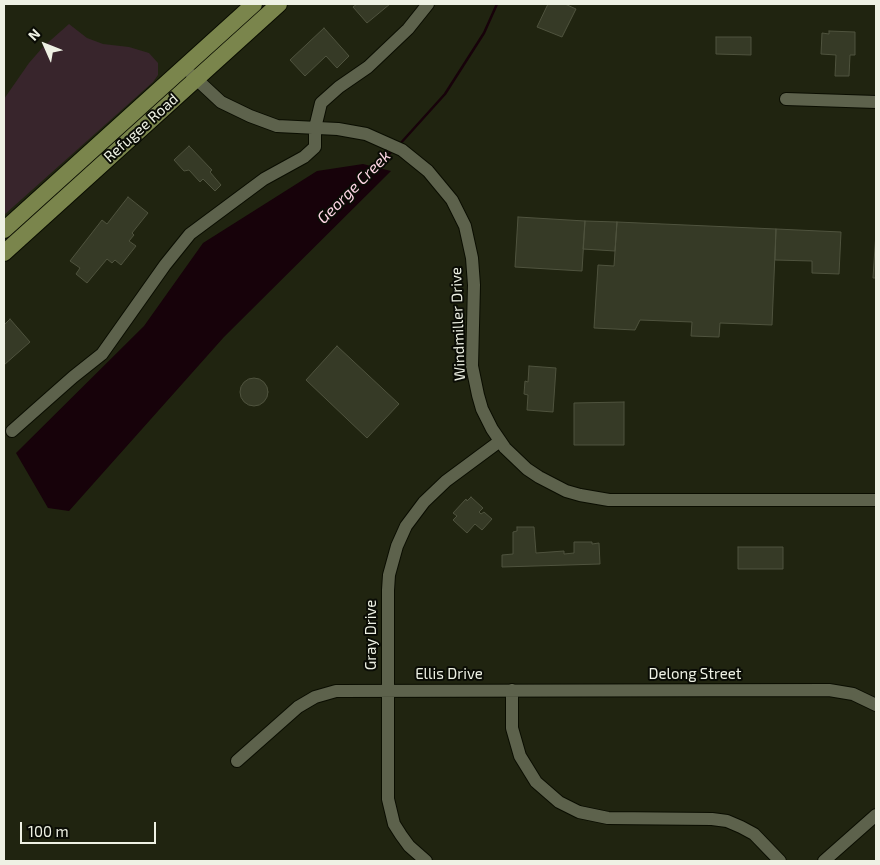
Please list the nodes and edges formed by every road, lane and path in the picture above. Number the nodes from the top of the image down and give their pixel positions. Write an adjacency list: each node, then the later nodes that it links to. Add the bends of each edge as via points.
1 (254, 4): 8 (main road, Refugee Road)
2 (279, 4): 4 (main road, Refugee Road)
3 (428, 4): 7 (street, via 408,29 368,67 321,103)
4 (194, 77): 7 (street, Windmiller Drive, via 221,102 250,116 277,126); 9 (main road, Refugee Road)
5 (786, 99): 6 (street)
6 (876, 102)
7 (315, 128): 10 (street, via 315,147 304,157 264,179 190,234 102,354); 11 (street, Windmiller Drive, via 366,134 397,148 428,171 452,200 465,226 472,258 474,381 482,409)
8 (4, 230)
9 (4, 253)
10 (12, 431)
11 (500, 441): 12 (street, Windmiller Drive, via 539,477 566,491 594,498); 13 (street, Gray Drive, via 434,491 415,514 397,546 388,590)
12 (876, 500)
13 (387, 690): 14 (street, Ellis Drive); 16 (street, via 336,691 315,697 298,707); 18 (street, Gray Drive, via 390,812 400,835)
14 (512, 690): 15 (street, Delong Street, via 829,690 854,694); 19 (street, via 512,728 520,756 536,782 558,802 578,812 608,818 727,822 754,834)
15 (876, 705)
16 (237, 761)
17 (876, 815): 20 (street)
18 (426, 861)
19 (780, 861)
20 (824, 861)

